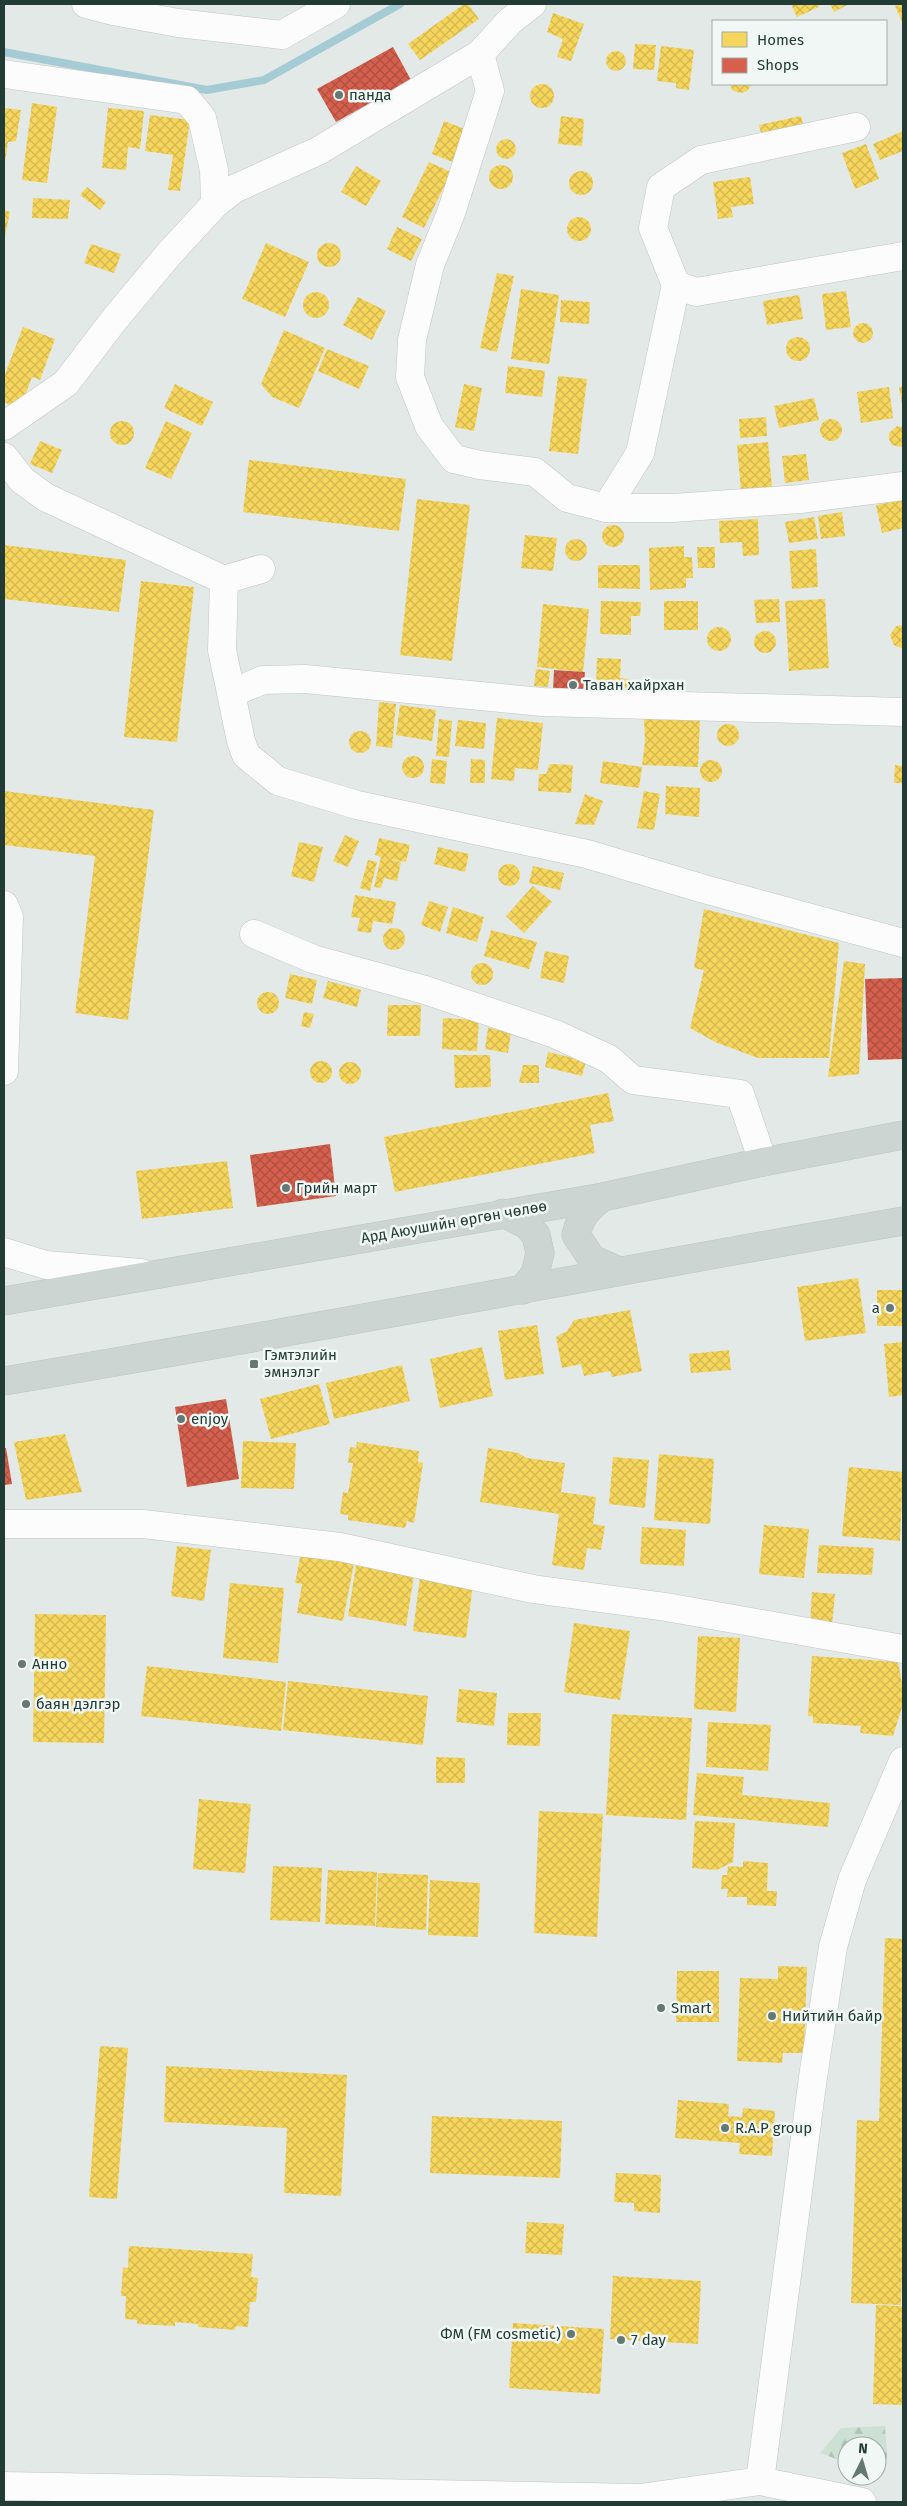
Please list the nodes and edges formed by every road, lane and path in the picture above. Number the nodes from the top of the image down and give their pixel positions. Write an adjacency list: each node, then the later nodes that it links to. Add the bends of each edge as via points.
1 (86, 4): 2 (street, via 178,23 282,35)
2 (336, 4)
3 (532, 4): 4 (street, via 510,21)
4 (480, 54): 7 (street, via 318,150 234,189); 13 (street, via 490,91 451,213 430,265 414,331 410,377 429,426 454,459 536,472 567,498)
5 (4, 74): 7 (street, via 187,100 202,118 214,170)
6 (856, 127): 9 (street, via 701,160 661,187 653,228)
7 (215, 204): 10 (street, via 168,255 66,383)
8 (903, 256): 9 (street, via 696,292)
9 (676, 285): 13 (street, via 640,453)
10 (4, 426)
11 (4, 457): 15 (street, via 22,480 45,497)
12 (903, 486): 13 (street, via 790,500 673,508)
13 (606, 508)
14 (261, 569): 15 (street)
15 (224, 580): 16 (street, via 222,650)
16 (232, 694): 17 (street, via 263,680 305,680 542,702); 20 (street, via 246,755 278,781 357,805 587,854)
17 (903, 712)
18 (4, 905): 21 (street, via 9,917)
19 (254, 934): 23 (street, via 313,959 425,990 555,1034 609,1059 633,1080 740,1094)
20 (903, 943)
21 (4, 1072)
22 (903, 1135): 23 (main road, Ард Аюушийн өргөн чөлөө)
23 (764, 1162): 24 (main road, Ард Аюушийн өргөн чөлөө)
24 (603, 1197): 25 (main road, Ард Аюушийн өргөн чөлөө); 28 (main road, via 587,1209 580,1219 576,1235 592,1258)
25 (503, 1214): 29 (main road, Ард Аюушийн өргөн чөлөө); 30 (main road, via 527,1225 536,1235 540,1253 535,1274)
26 (903, 1221): 28 (main road)
27 (4, 1252): 29 (street, via 46,1265)
28 (619, 1270): 30 (main road)
29 (157, 1274): 31 (main road, Ард Аюушийн өргөн чөлөө)
30 (522, 1290): 32 (main road)
31 (4, 1301)
32 (4, 1381)
33 (4, 1524): 34 (street, via 143,1524 340,1547 534,1590 666,1607)
34 (903, 1649)
35 (903, 1761): 36 (street, via 852,1880 833,1947)
36 (760, 2481): 37 (street, via 640,2498); 38 (street)
37 (4, 2486)
38 (862, 2502)

